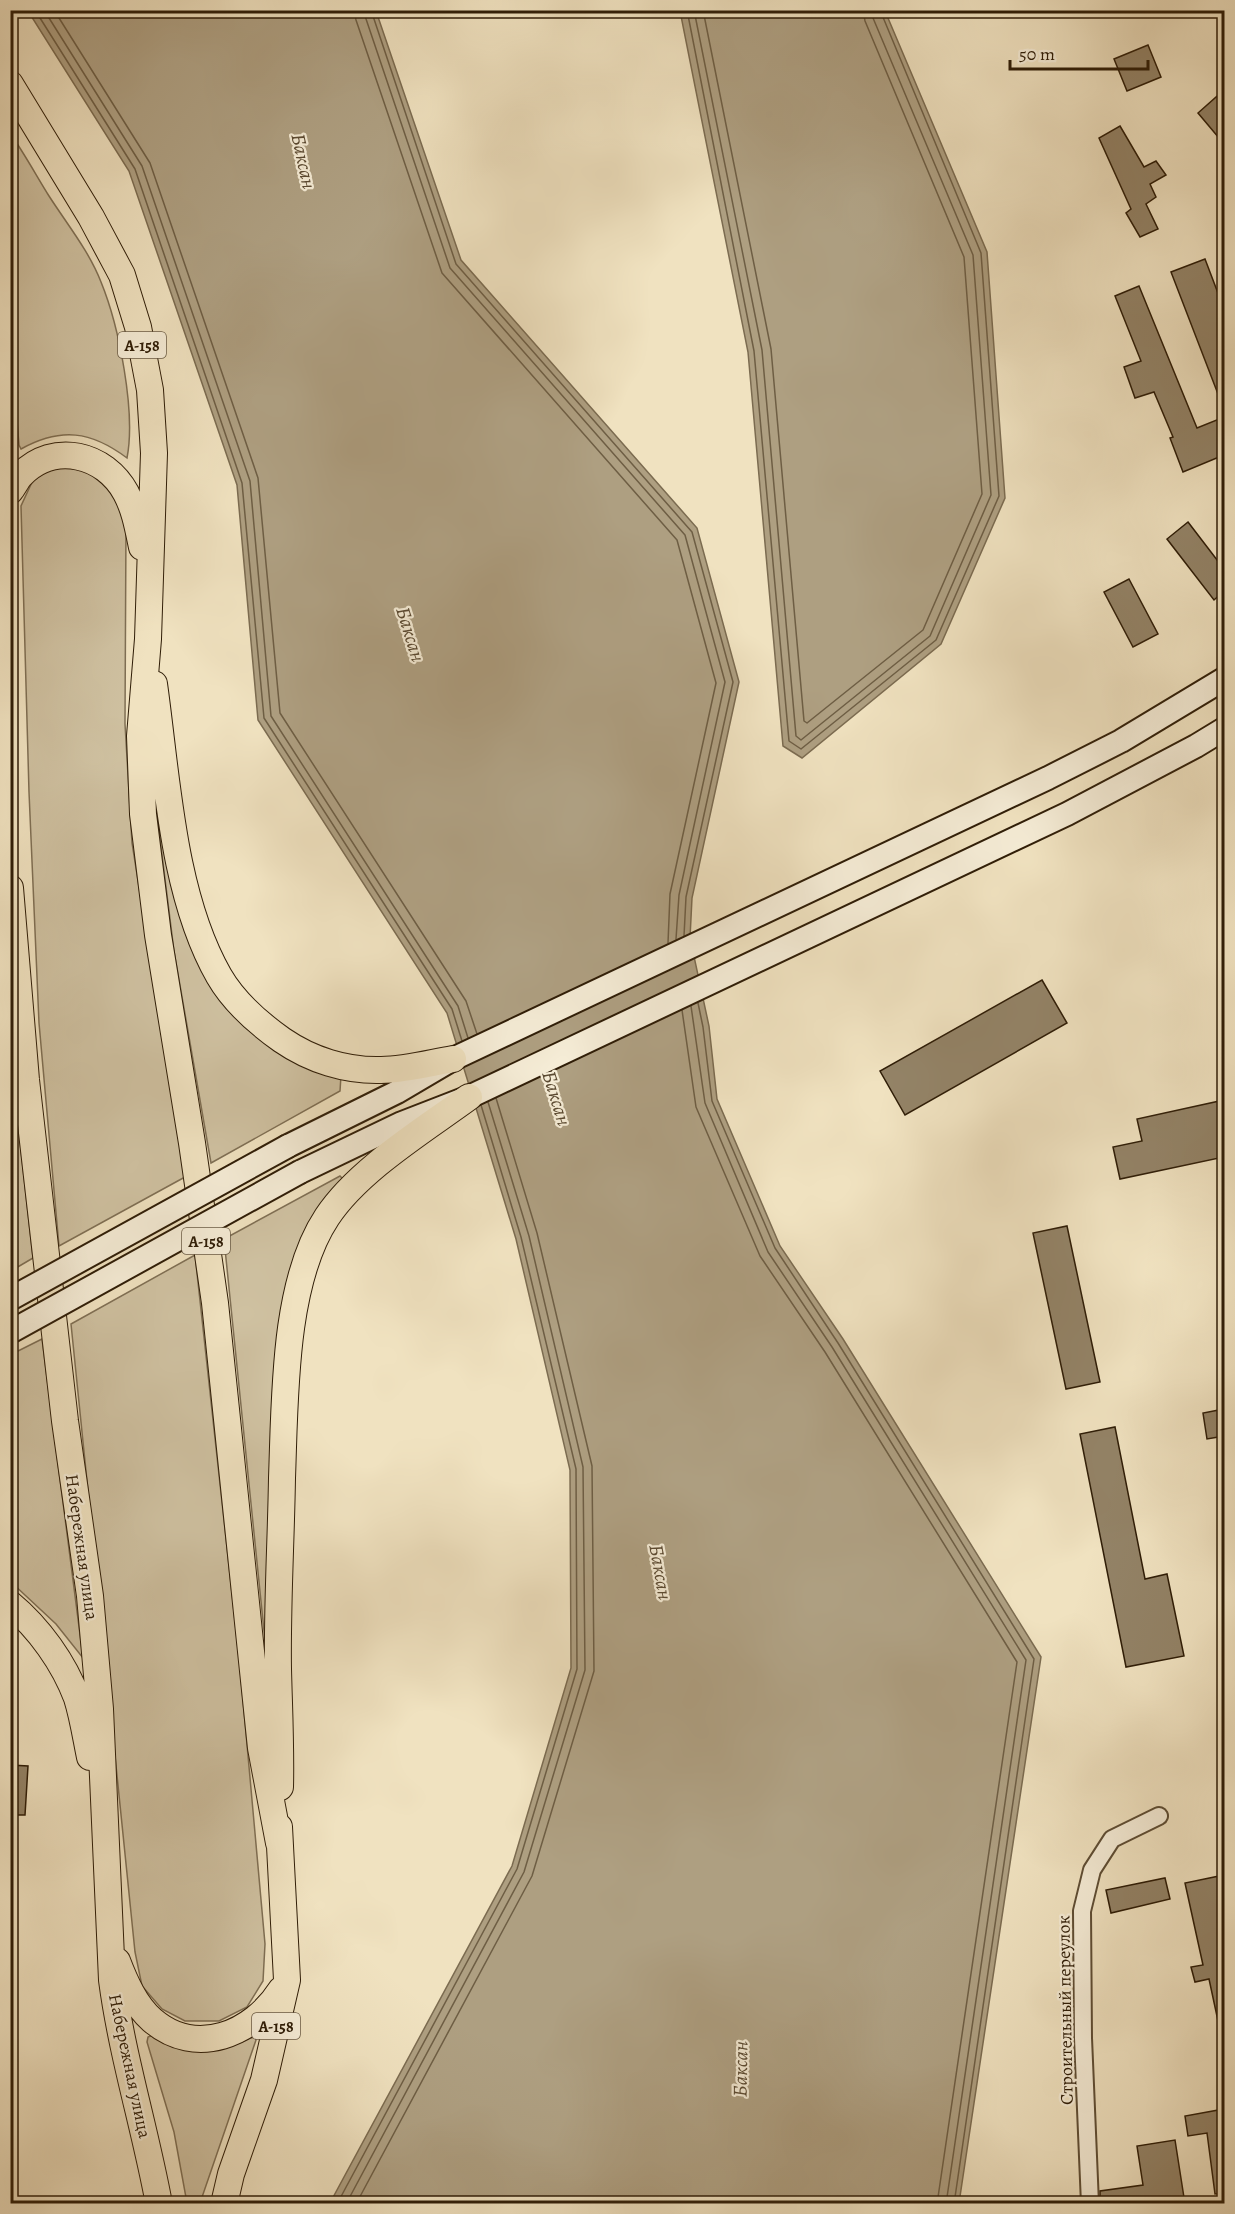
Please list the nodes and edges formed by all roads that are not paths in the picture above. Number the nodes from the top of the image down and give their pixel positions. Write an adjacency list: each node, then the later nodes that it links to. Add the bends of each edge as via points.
1 (10, 84): 3 (main road, А-158, via 102,237 122,275 138,327 150,390 154,453)
2 (10, 491): 3 (main road, via 21,475 55,456 76,455 95,461 112,474 136,515)
3 (150, 585): 4 (main road, А-158)
4 (148, 639): 8 (main road, via 182,868 192,911 219,976 242,1006 269,1031 320,1060 381,1070); 15 (main road, А-158, via 140,735 143,814 213,1292 261,1748)
5 (1224, 679): 8 (main road, via 1170,714 1090,757)
6 (1224, 729): 9 (main road, via 1067,814)
7 (10, 888): 14 (main road, Набережная улица, via 26,1080 65,1421 90,1596 100,1709)
8 (453, 1059): 10 (main road, bridge)
9 (469, 1097): 11 (main road, bridge, via 402,1123 300,1172); 15 (main road, via 355,1185 328,1216 310,1248 298,1287 290,1334 284,1435 278,1668)
10 (10, 1299)
11 (10, 1332)
12 (10, 1604): 14 (main road, via 65,1670 77,1700)
13 (1159, 1816): 20 (street, Строительный переулок, via 1112,1839 1092,1870 1082,1911)
14 (104, 1831): 16 (main road, Набережная улица)
15 (279, 1843): 17 (main road, А-158)
16 (109, 1941): 17 (main road, via 127,1984 151,2019 168,2031 192,2039 215,2038 256,2020); 18 (main road, Набережная улица, via 118,2023)
17 (287, 1980): 19 (main road, А-158, via 264,2080)
18 (159, 2204)
19 (224, 2204)
20 (1090, 2204)

